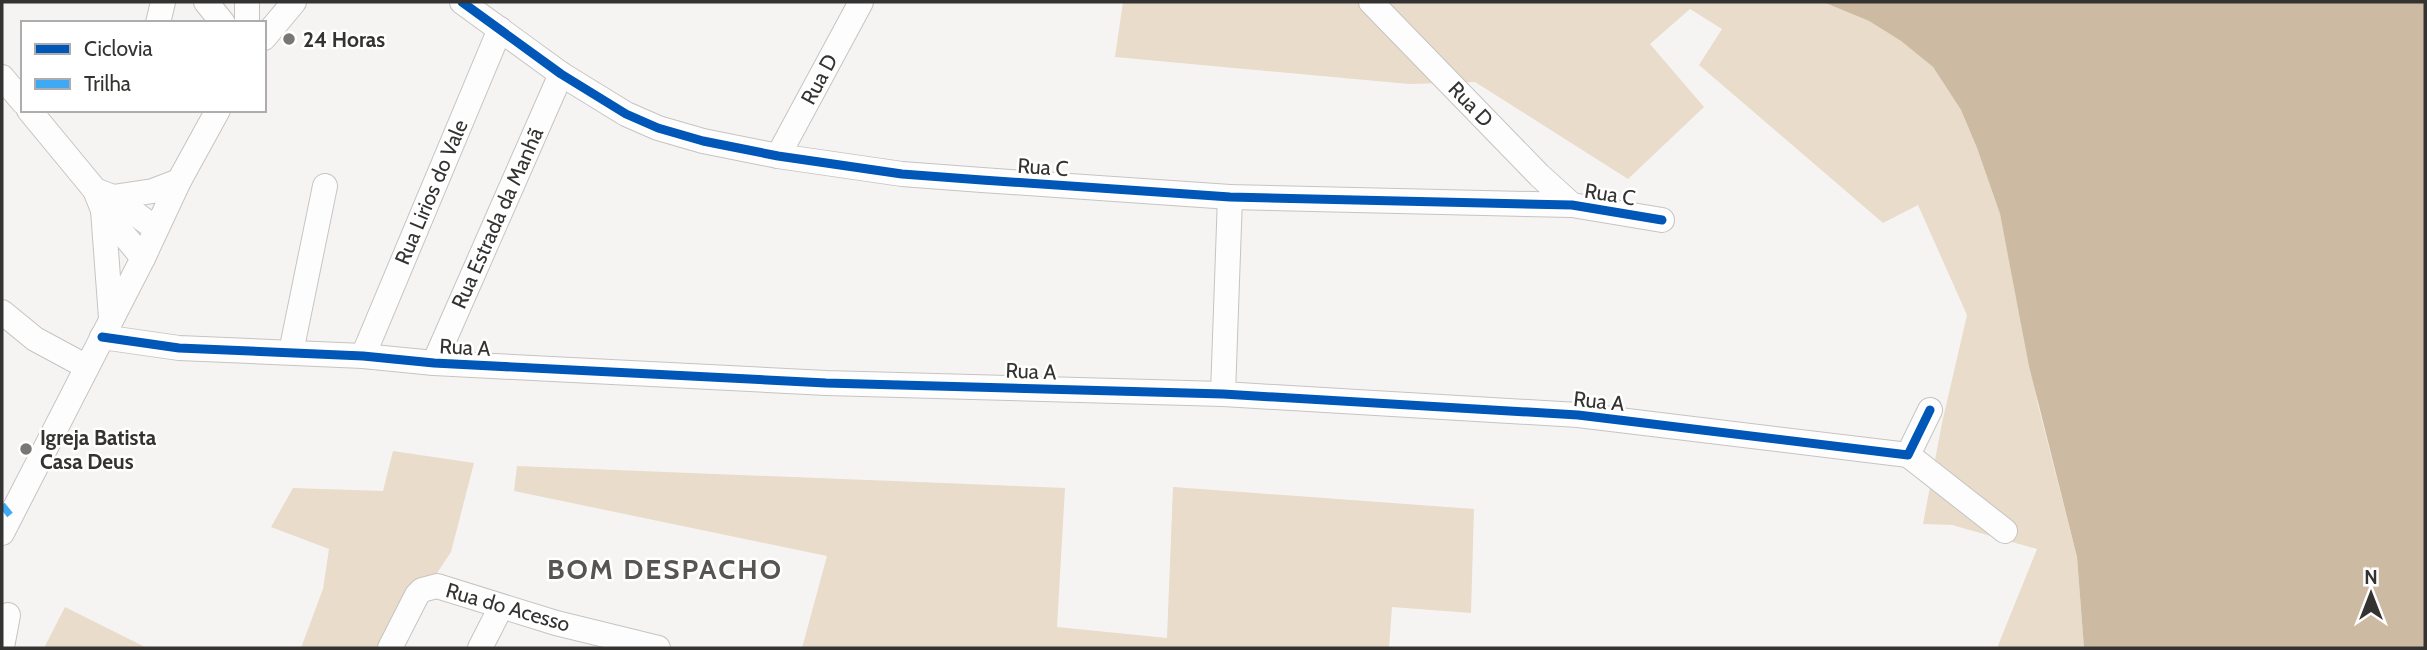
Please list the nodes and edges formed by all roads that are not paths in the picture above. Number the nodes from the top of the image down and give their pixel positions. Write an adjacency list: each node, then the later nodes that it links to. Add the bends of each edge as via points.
1 (163, 2): 8 (street)
2 (206, 2): 9 (street)
3 (247, 2): 10 (street)
4 (462, 2): 11 (street, Rua C)
5 (861, 2): 18 (street, Rua D)
6 (1371, 2): 23 (street, Rua D)
7 (291, 4): 12 (street)
8 (158, 21)
9 (221, 21)
10 (247, 21)
11 (500, 29): 13 (street, Rua C); 30 (street, Rua Lirios do Vale)
12 (266, 35)
13 (561, 74): 18 (street, Rua C, via 658,128); 31 (street, Rua Estrada da Manhã)
14 (2, 77): 15 (street)
15 (21, 100)
16 (31, 112): 22 (street)
17 (217, 112): 19 (street)
18 (778, 156): 21 (street, Rua C, via 902,174)
19 (179, 181): 22 (street, via 153,191); 25 (street)
20 (325, 186): 29 (street)
21 (1230, 197): 23 (street, Rua C); 33 (street)
22 (104, 199): 25 (street); 26 (street); 28 (street)
23 (1572, 205): 24 (street, Rua C)
24 (1662, 220)
25 (156, 229): 26 (street)
26 (143, 258): 28 (street)
27 (2, 312): 32 (street, via 35,338)
28 (106, 328): 29 (street, Rua A, via 179,348); 32 (street)
29 (290, 352): 30 (street, Rua A)
30 (363, 356): 31 (street, Rua A)
31 (434, 363): 33 (street, Rua A, via 826,383)
32 (87, 367): 37 (street)
33 (1223, 394): 35 (street, Rua A, via 1578,415)
34 (1930, 410): 35 (street)
35 (1908, 455): 36 (street)
36 (2005, 531)
37 (2, 533)
38 (501, 607): 41 (street, Rua do Acesso, via 446,588 429,587 417,595); 42 (street); 43 (street, Rua do Acesso)
39 (8, 615): 40 (street)
40 (2, 647)
41 (390, 648)
42 (480, 648)
43 (654, 648)

